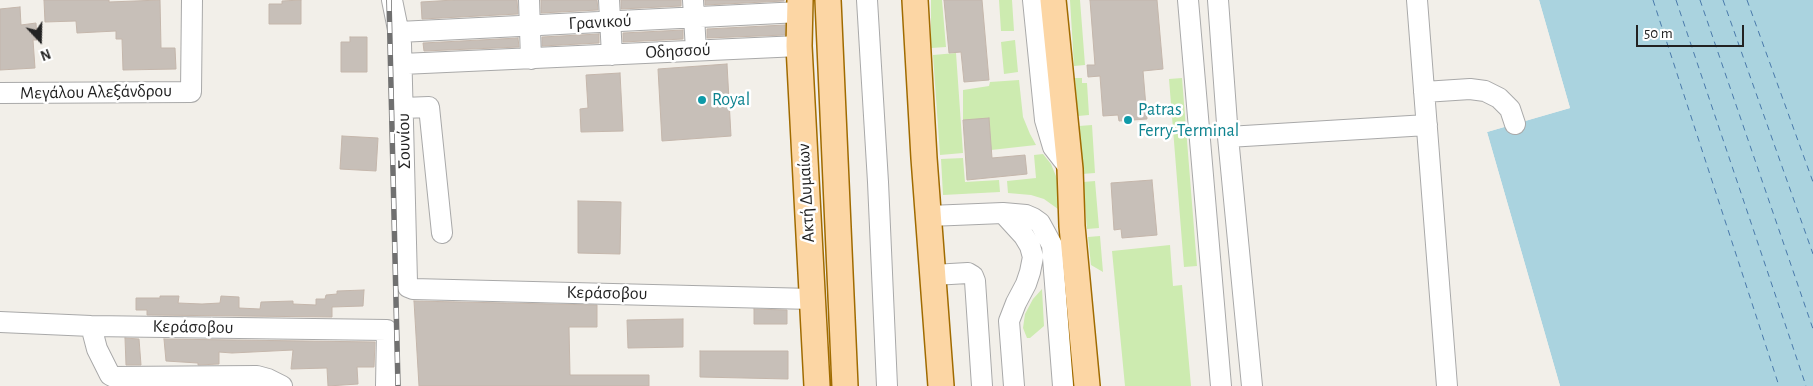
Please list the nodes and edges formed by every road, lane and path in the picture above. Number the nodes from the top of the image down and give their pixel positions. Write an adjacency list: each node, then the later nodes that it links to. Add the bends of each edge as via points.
1 (192, 0): 24 (street, Μεγάλου Αλεξάνδρου, via 191,92)
2 (392, 0): 17 (street, Σουνίου)
3 (528, 0): 16 (street)
4 (610, 0): 15 (street)
5 (828, 0): 43 (main road, Ακτή Δυμαίων)
6 (867, 0): 44 (street)
7 (915, 0): 31 (main road)
8 (1033, 0): 29 (street, via 1046,120 1053,147)
9 (1053, 0): 29 (main road)
10 (1188, 0): 51 (street)
11 (1218, 0): 28 (street)
12 (1417, 0): 23 (street)
13 (800, 6): 14 (street, Γρανικού); 18 (main road, Ακτή Δυμαίων)
14 (694, 9): 15 (street, Γρανικού); 19 (street)
15 (610, 21): 16 (street, Γρανικού); 20 (street)
16 (530, 26): 17 (street, Γρανικού); 21 (street)
17 (399, 32): 22 (street, Σουνίου)
18 (799, 46): 19 (street, Οδησσού); 37 (main road, Ακτή Δυμαίων)
19 (696, 50): 20 (street, Οδησσού)
20 (612, 55): 21 (street, Οδησσού)
21 (531, 59): 22 (street, Οδησσού)
22 (402, 64): 25 (street, Σουνίου)
23 (1424, 92): 26 (street, via 1485,90 1510,109); 27 (street)
24 (0, 93)
25 (403, 108): 33 (street, via 429,107); 36 (street, Σουνίου)
26 (1515, 124)
27 (1427, 125): 28 (street); 53 (street)
28 (1228, 137): 52 (street)
29 (1070, 169): 32 (main road)
30 (1003, 213): 31 (street); 34 (street, via 1033,218 1040,223); 48 (street, via 1024,236 1033,257 1026,284 1010,321)
31 (929, 216): 35 (main road)
32 (1072, 226): 34 (street); 50 (main road)
33 (442, 233)
34 (1052, 245): 49 (street)
35 (933, 275): 45 (main road); 46 (main road, via 949,304); 47 (street, via 968,273 973,276)
36 (407, 282): 37 (street, Κεράσοβου, via 413,289)
37 (812, 299): 42 (main road, Ακτή Δυμαίων)
38 (0, 322): 39 (street, Κεράσοβου)
39 (91, 326): 40 (street, via 96,349 114,377 257,376); 41 (street, Κεράσοβου, via 387,330)
40 (282, 386)
41 (386, 386)
42 (817, 386)
43 (844, 386)
44 (887, 386)
45 (941, 386)
46 (956, 386)
47 (982, 386)
48 (1014, 386)
49 (1063, 386)
50 (1087, 386)
51 (1221, 386)
52 (1252, 386)
53 (1447, 386)

